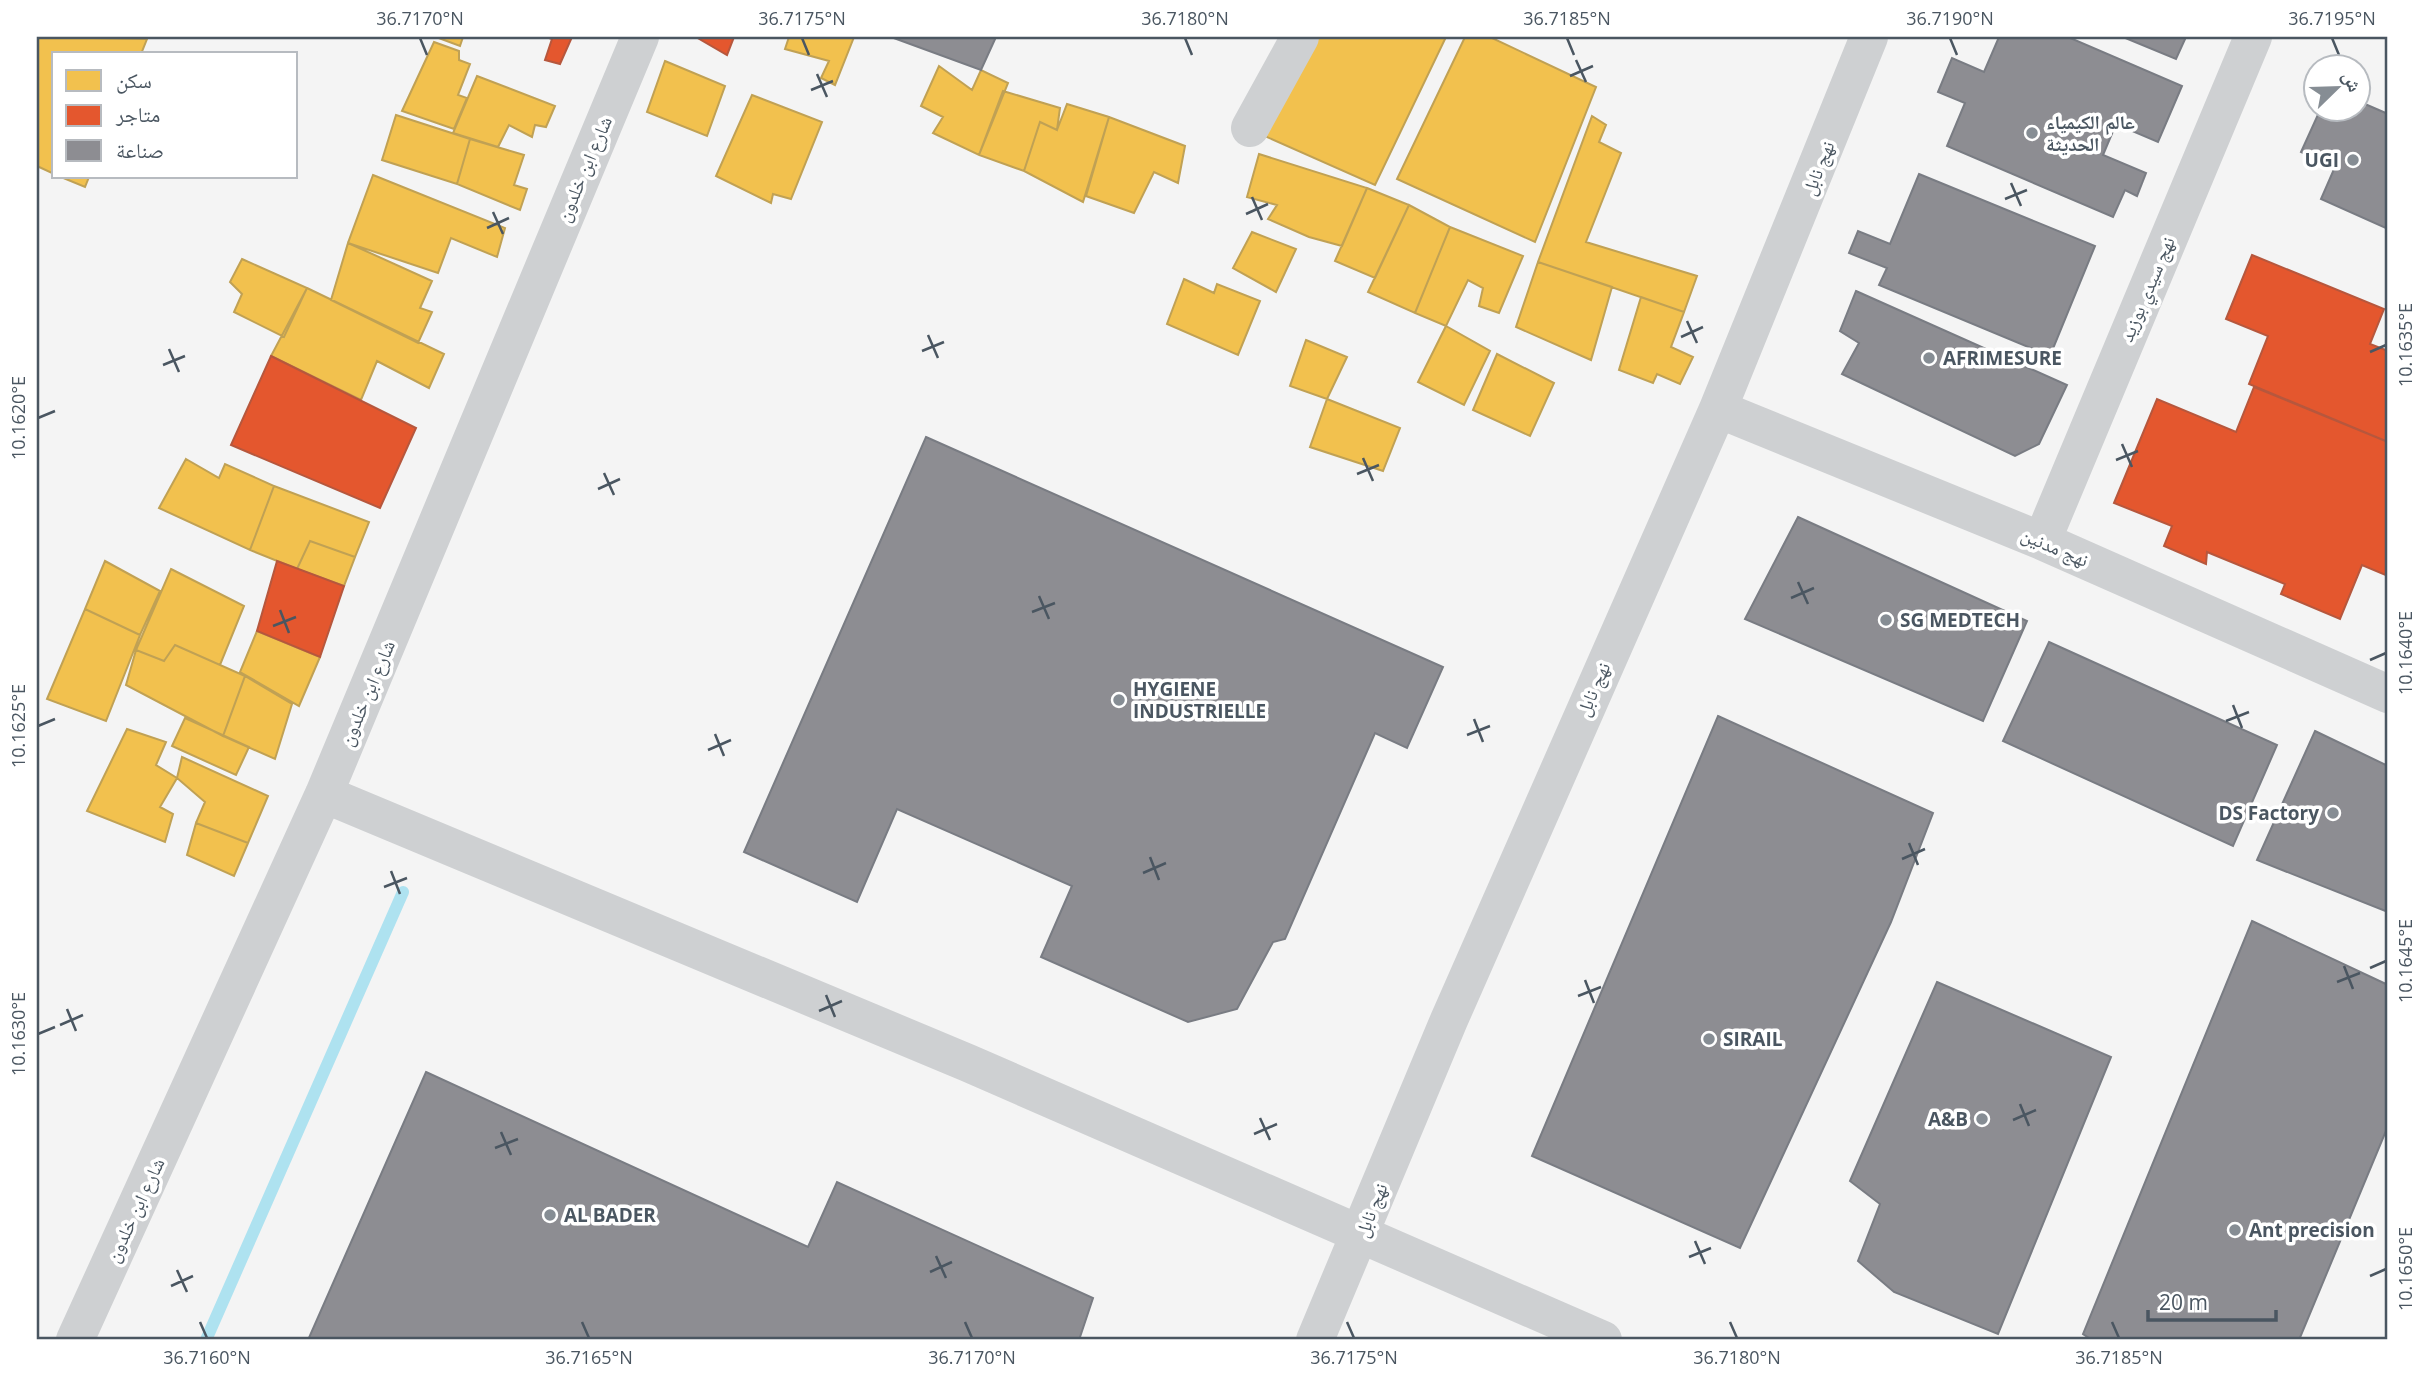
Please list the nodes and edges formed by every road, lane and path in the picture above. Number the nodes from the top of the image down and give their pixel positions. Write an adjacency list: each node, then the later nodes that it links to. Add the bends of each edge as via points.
1 (639, 37): 9 (street, شارع ابن خلدون)
2 (1300, 37): 5 (street)
3 (1870, 37): 6 (street, نهج نابل)
4 (2253, 37): 7 (street, نهج سيدي بوزيد)
5 (1250, 128)
6 (1718, 409): 7 (street, نهج مدنين); 10 (street, نهج نابل, via 1460,995)
7 (2042, 541): 8 (street, نهج مدنين)
8 (2388, 694)
9 (324, 794): 10 (street, via 968,1063); 11 (street, شارع ابن خلدون)
10 (1361, 1237): 12 (street, نهج نابل); 13 (street)
11 (75, 1340)
12 (1315, 1340)
13 (1603, 1340)

